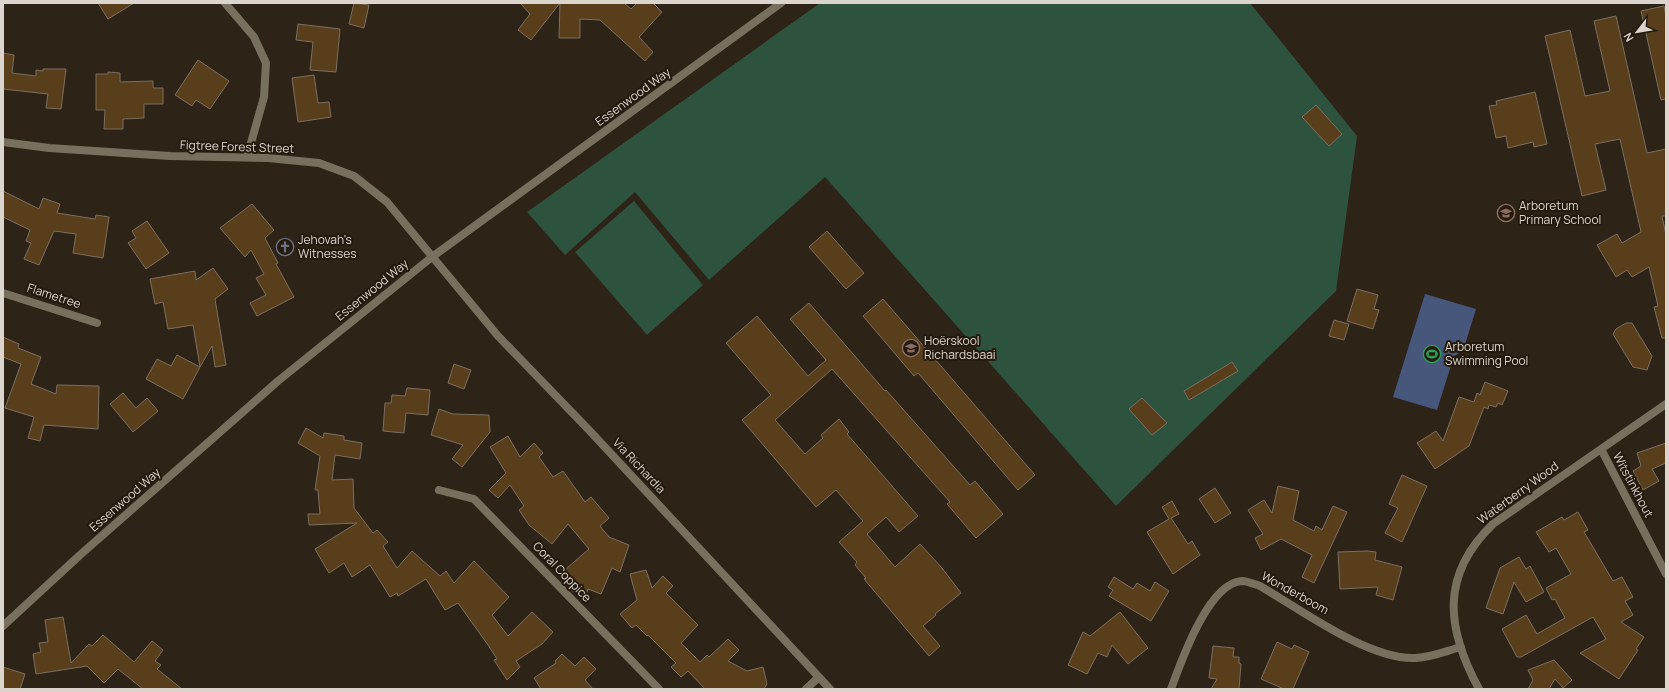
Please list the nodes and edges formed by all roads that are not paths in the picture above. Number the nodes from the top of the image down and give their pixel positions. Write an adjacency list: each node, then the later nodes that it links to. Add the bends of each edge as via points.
1 (225, 3): 4 (street, via 254,37 266,63 264,97)
2 (781, 3): 5 (street, Essenwood Way)
3 (3, 142): 4 (street, Figtree Forest Street, via 48,148 170,156)
4 (247, 157): 5 (street, Figtree Forest Street, via 319,163 354,176 387,202)
5 (432, 257): 12 (street, Essenwood Way, via 278,381); 14 (street, Via Richardia, via 498,336)
6 (3, 293): 7 (street, Flametree)
7 (97, 323)
8 (1666, 404): 9 (street, Waterberry Wood)
9 (1601, 449): 11 (street, Witstinkhout); 13 (street, Waterberry Wood, via 1493,524 1478,538 1465,560 1457,582 1454,601 1454,626)
10 (439, 490): 15 (street, Coral Coppice, via 474,499)
11 (1666, 574)
12 (3, 626)
13 (1461, 646): 18 (street, Wonderboom, via 1415,658 1388,654 1360,645 1260,586 1241,581 1226,587 1210,604 1183,657); 19 (street, Waterberry Wood)
14 (819, 677): 16 (street); 17 (street, Via Richardia)
15 (659, 689)
16 (806, 689)
17 (830, 689)
18 (1171, 689)
19 (1479, 689)

